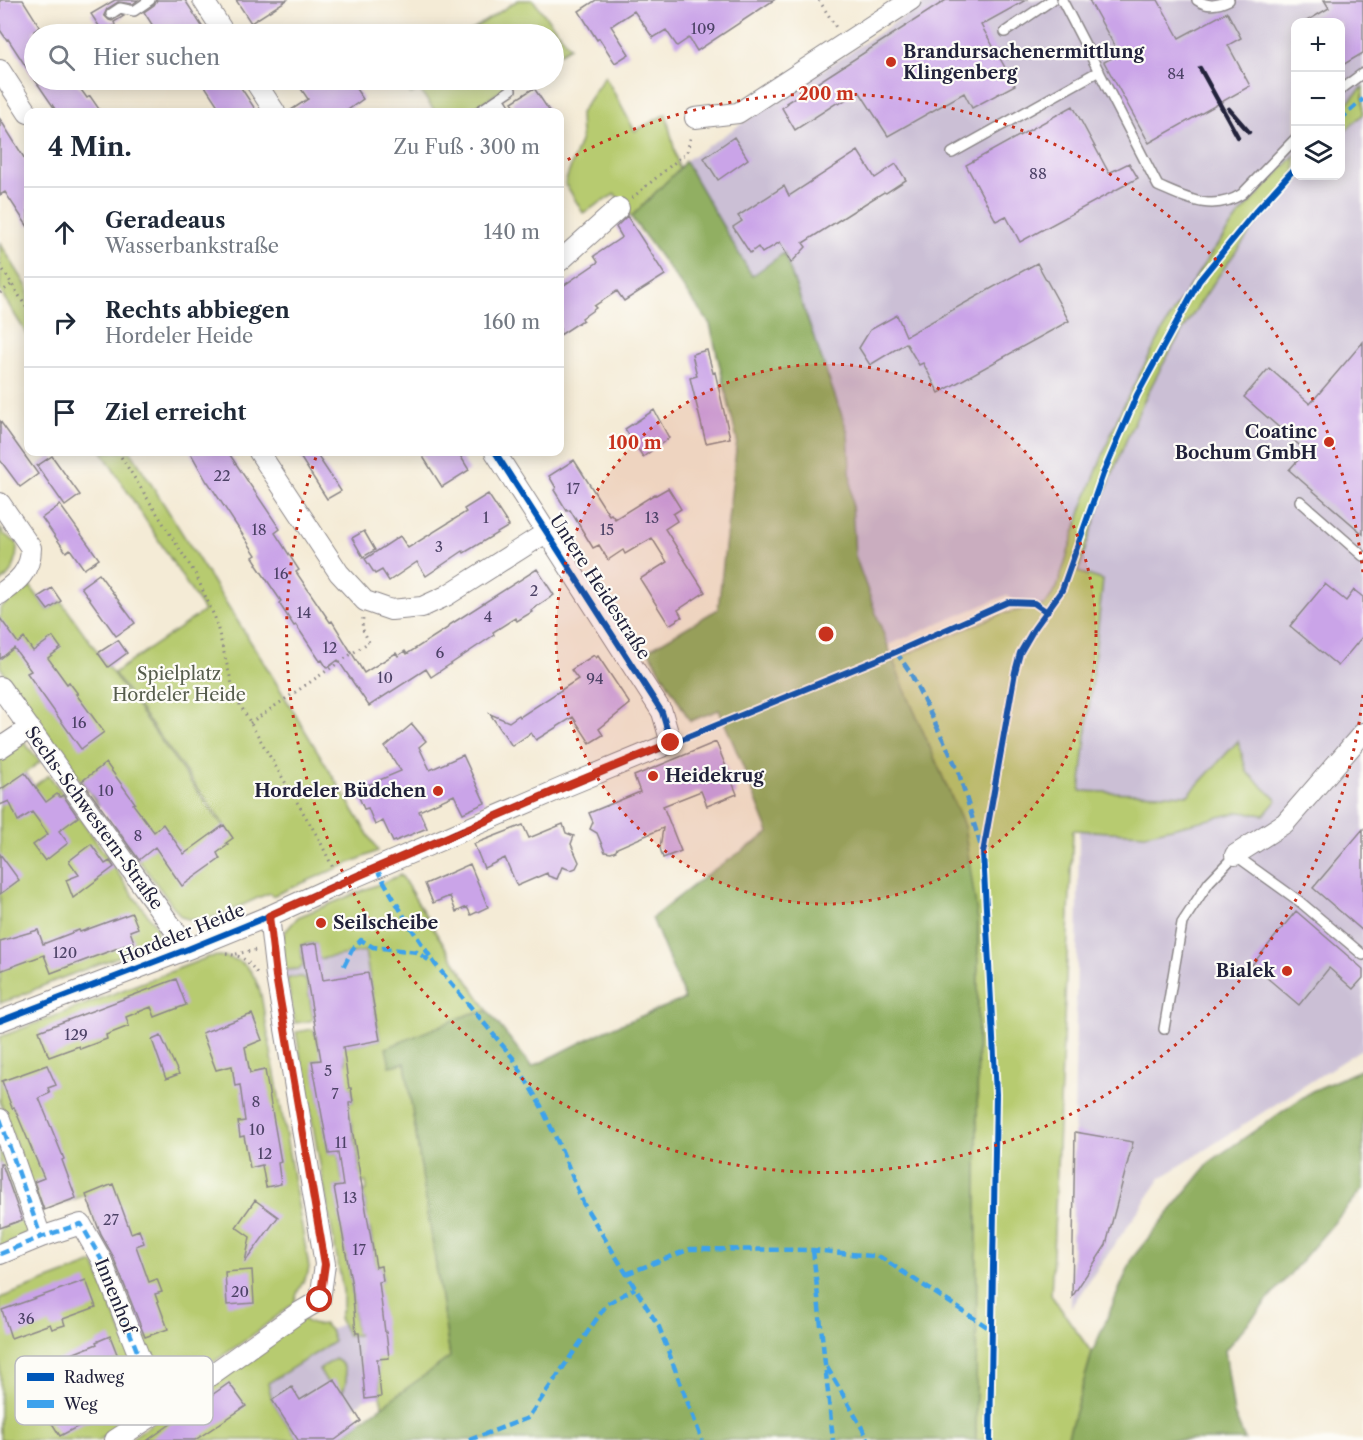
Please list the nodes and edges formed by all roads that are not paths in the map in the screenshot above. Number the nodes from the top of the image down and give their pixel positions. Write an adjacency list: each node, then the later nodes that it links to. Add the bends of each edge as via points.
1 (150, 0): 8 (lane, via 134,11 120,8)
2 (203, 0): 9 (street)
3 (911, 0): 22 (street, via 738,113)
4 (1052, 0): 10 (lane)
5 (1062, 0): 12 (lane)
6 (1197, 0): 7 (lane, via 1207,6)
7 (1226, 2)
8 (111, 14)
9 (219, 24)
10 (1005, 32)
11 (0, 70): 18 (street)
12 (1099, 71): 23 (lane, via 1158,186 1195,201 1217,203 1242,194); 24 (lane)
13 (1363, 73): 14 (lane)
14 (1345, 87)
15 (261, 90): 19 (street)
16 (511, 90): 17 (lane)
17 (499, 98): 20 (lane); 21 (lane)
18 (25, 108)
19 (272, 108)
20 (484, 108)
21 (505, 108)
22 (695, 118)
23 (1291, 143)
24 (952, 153)
25 (619, 208): 26 (street)
26 (564, 257)
27 (262, 456): 31 (street, via 339,573 365,601 391,610 422,607 446,596)
28 (498, 456): 31 (street, Untere Heidestraße)
29 (1300, 501): 32 (lane)
30 (0, 503): 33 (street, via 31,548 28,565 18,581)
31 (547, 532): 37 (street, Untere Heidestraße, via 662,712)
32 (1363, 556)
33 (0, 594)
34 (0, 687): 35 (street, Sechs-Schwestern-Straße)
35 (30, 728): 38 (street); 41 (street, Sechs-Schwestern-Straße)
36 (1363, 733): 39 (street, via 1285,823)
37 (671, 743): 40 (street, Hordeler Heide)
38 (0, 748)
39 (1235, 855): 42 (lane, via 1299,901); 44 (lane, via 1209,882 1182,923)
40 (269, 916): 41 (street, Hordeler Heide); 49 (street, via 325,1264 320,1300)
41 (188, 949): 43 (street, Hordeler Heide)
42 (1363, 956)
43 (0, 1021)
44 (1164, 1029)
45 (0, 1119): 46 (street)
46 (41, 1237): 47 (street, Innenhof); 48 (street, Innenhof, via 81,1224 101,1259)
47 (0, 1254)
48 (139, 1356)
49 (213, 1373)
50 (139, 1425): 51 (street)
51 (116, 1440)

